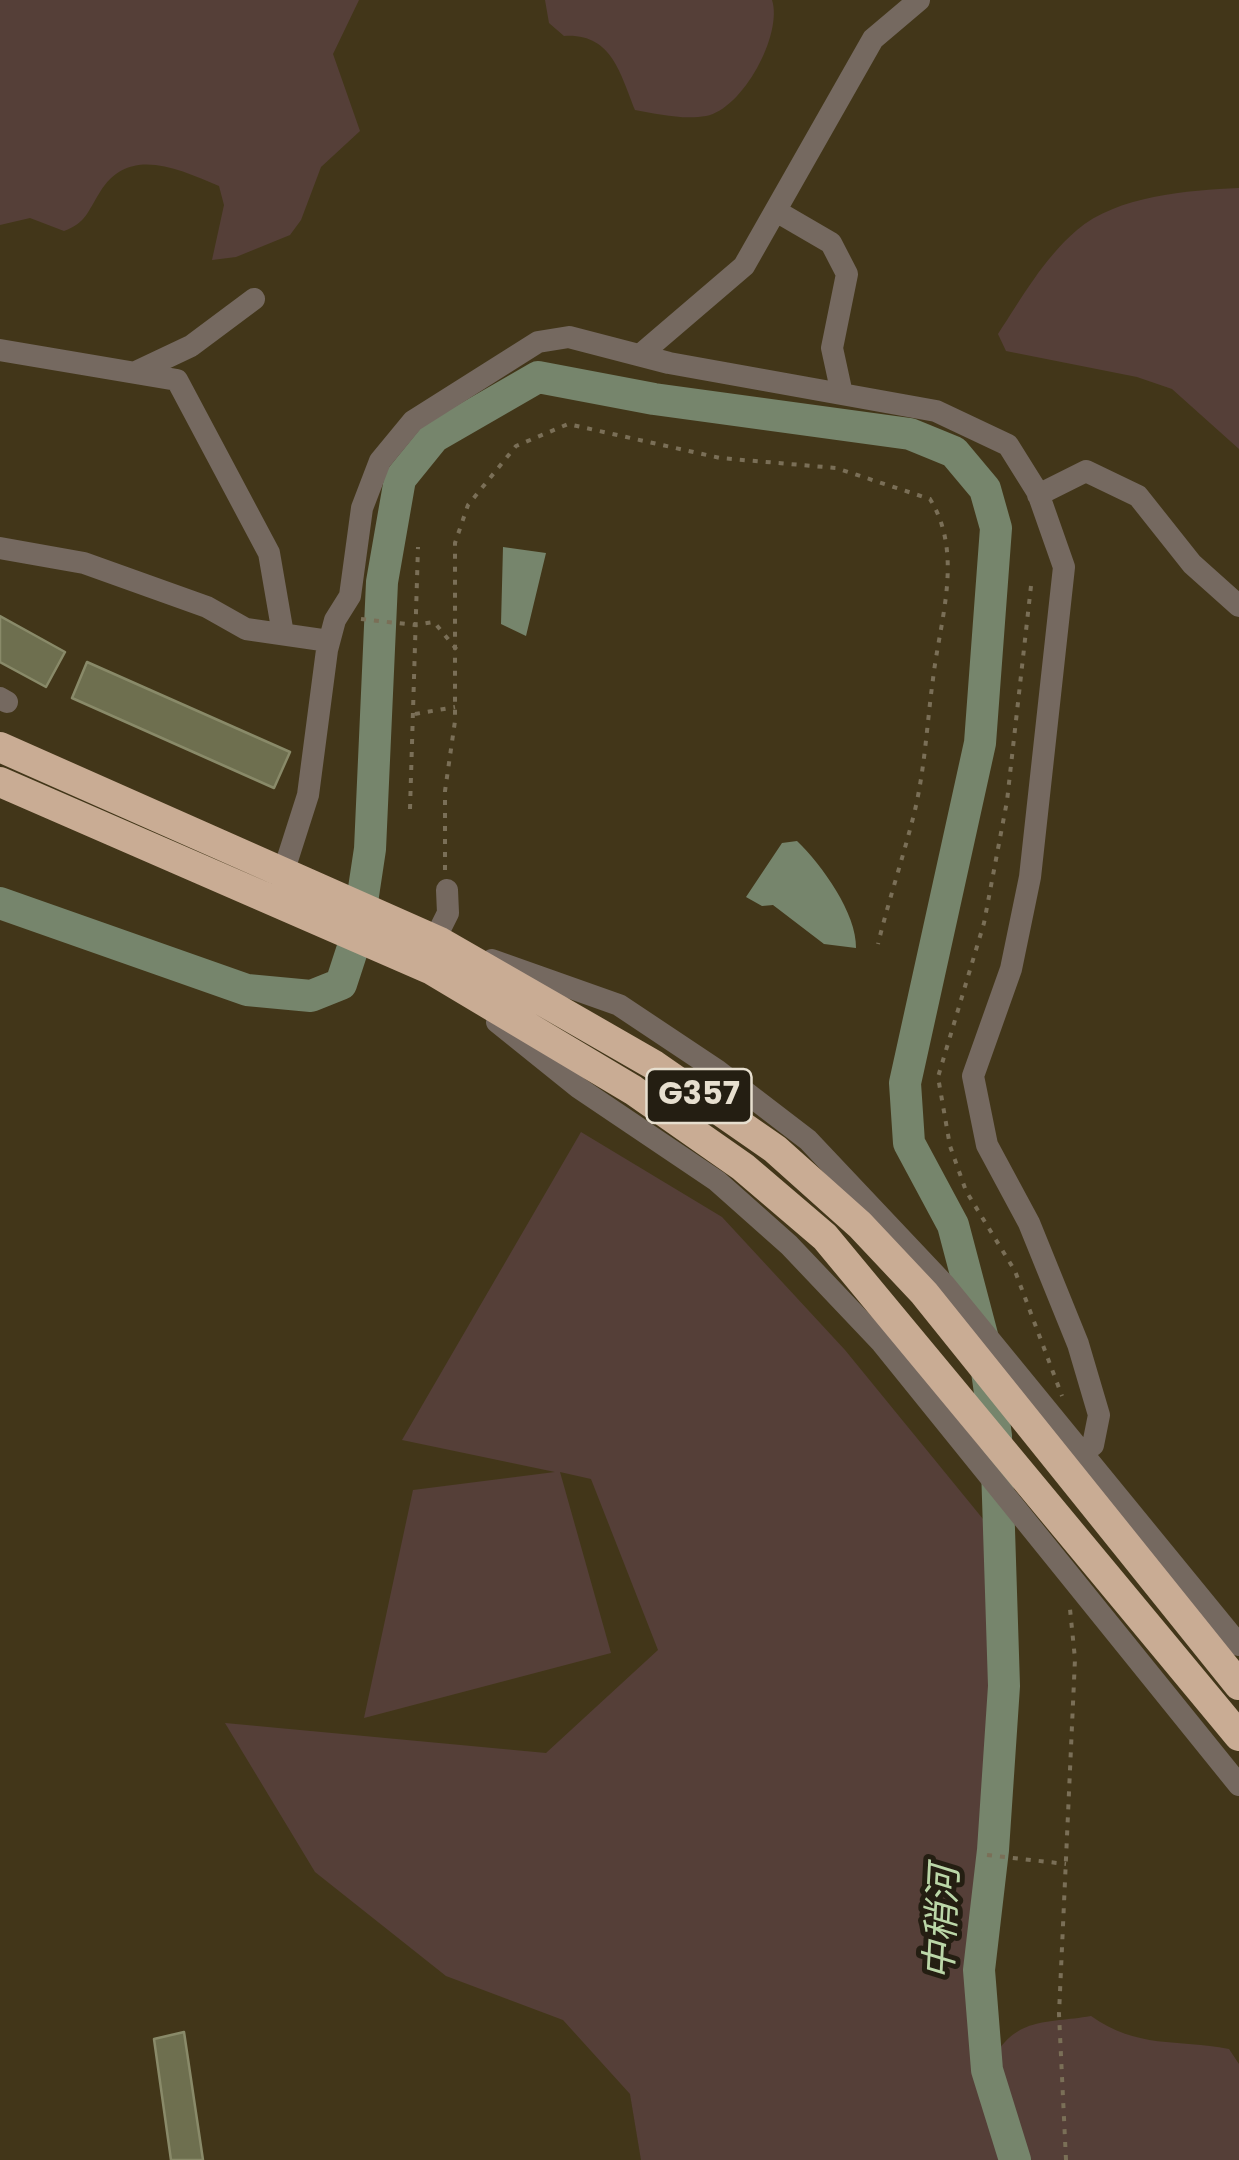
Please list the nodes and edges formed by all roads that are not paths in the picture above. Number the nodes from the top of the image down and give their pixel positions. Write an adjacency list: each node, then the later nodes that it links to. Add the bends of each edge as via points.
1 (919, 0): 2 (street, via 873,39)
2 (776, 211): 5 (street, via 744,266); 7 (street, via 831,243 847,274 832,348)
3 (254, 299): 6 (street, via 191,346)
4 (0, 350): 6 (street)
5 (640, 355): 7 (street); 12 (street, via 569,337 538,342 413,421 380,460 362,508 350,596)
6 (136, 372): 11 (street, via 176,380 270,554)
7 (842, 394): 8 (street, via 936,411 1008,444)
8 (1038, 495): 10 (street, via 1086,471 1138,496 1192,564); 19 (street, via 1064,568 1046,767 1011,969 973,1076 987,1145 1030,1224 1088,1380 1098,1415 1092,1445)
9 (0, 548): 11 (street, via 84,563 206,606 246,630)
10 (1239, 606)
11 (284, 634): 12 (street)
12 (330, 641): 15 (street, via 308,795)
13 (0, 747): 15 (highway, G357)
14 (0, 782): 17 (highway, G357, via 268,900)
15 (284, 870): 17 (highway, G357)
16 (446, 890): 17 (street, via 448,913)
17 (436, 950): 18 (highway, G357, via 654,1065 775,1149); 22 (highway, G357, via 743,1166 825,1237); 23 (street, via 579,1088 717,1181 869,1329)
18 (934, 1288): 19 (street); 21 (highway, G357, via 1103,1521)
19 (1084, 1451): 20 (street)
20 (1239, 1644)
21 (1239, 1686)
22 (1239, 1736)
23 (1239, 1785)

